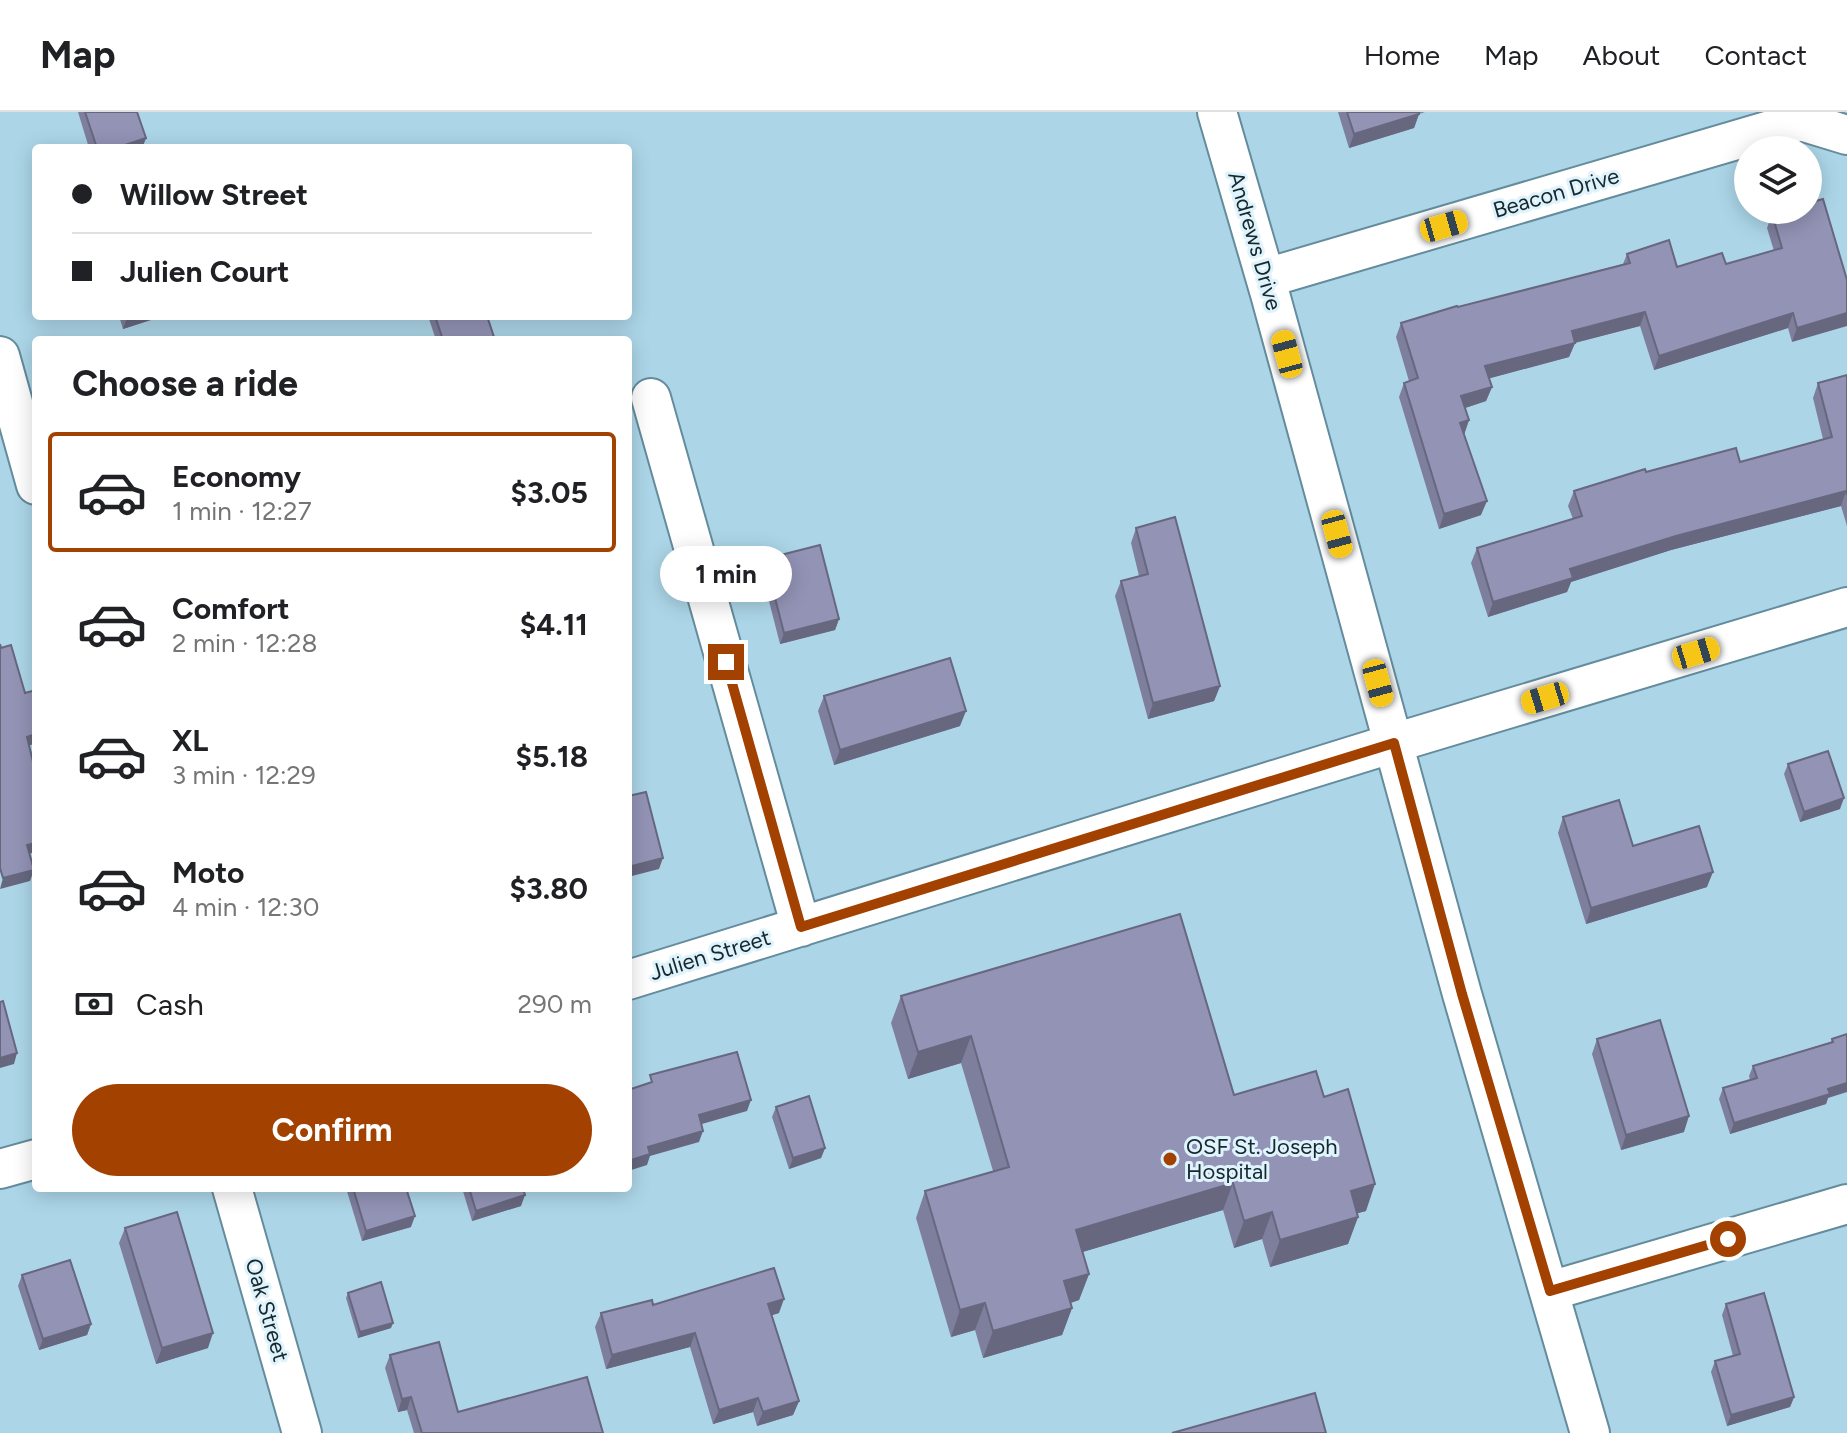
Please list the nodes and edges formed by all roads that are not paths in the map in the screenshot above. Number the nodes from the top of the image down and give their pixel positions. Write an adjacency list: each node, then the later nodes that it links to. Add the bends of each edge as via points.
1 (1217, 112): 3 (street, Andrews Drive)
2 (1847, 135): 3 (street, Beacon Drive, via 1801,121)
3 (1266, 278): 8 (street, Andrews Drive)
4 (0, 356): 6 (street)
5 (651, 398): 9 (street)
6 (32, 471)
7 (1847, 607): 8 (street, Julien Street)
8 (1394, 743): 9 (street, Julien Street); 15 (street, Andrews Drive)
9 (801, 927): 10 (street, Julien Street)
10 (632, 979)
11 (32, 1160): 12 (street)
12 (0, 1169)
13 (233, 1192): 16 (street, Oak Street)
14 (1847, 1204): 15 (street)
15 (1550, 1291): 17 (street, Andrews Drive)
16 (302, 1433)
17 (1590, 1433)

